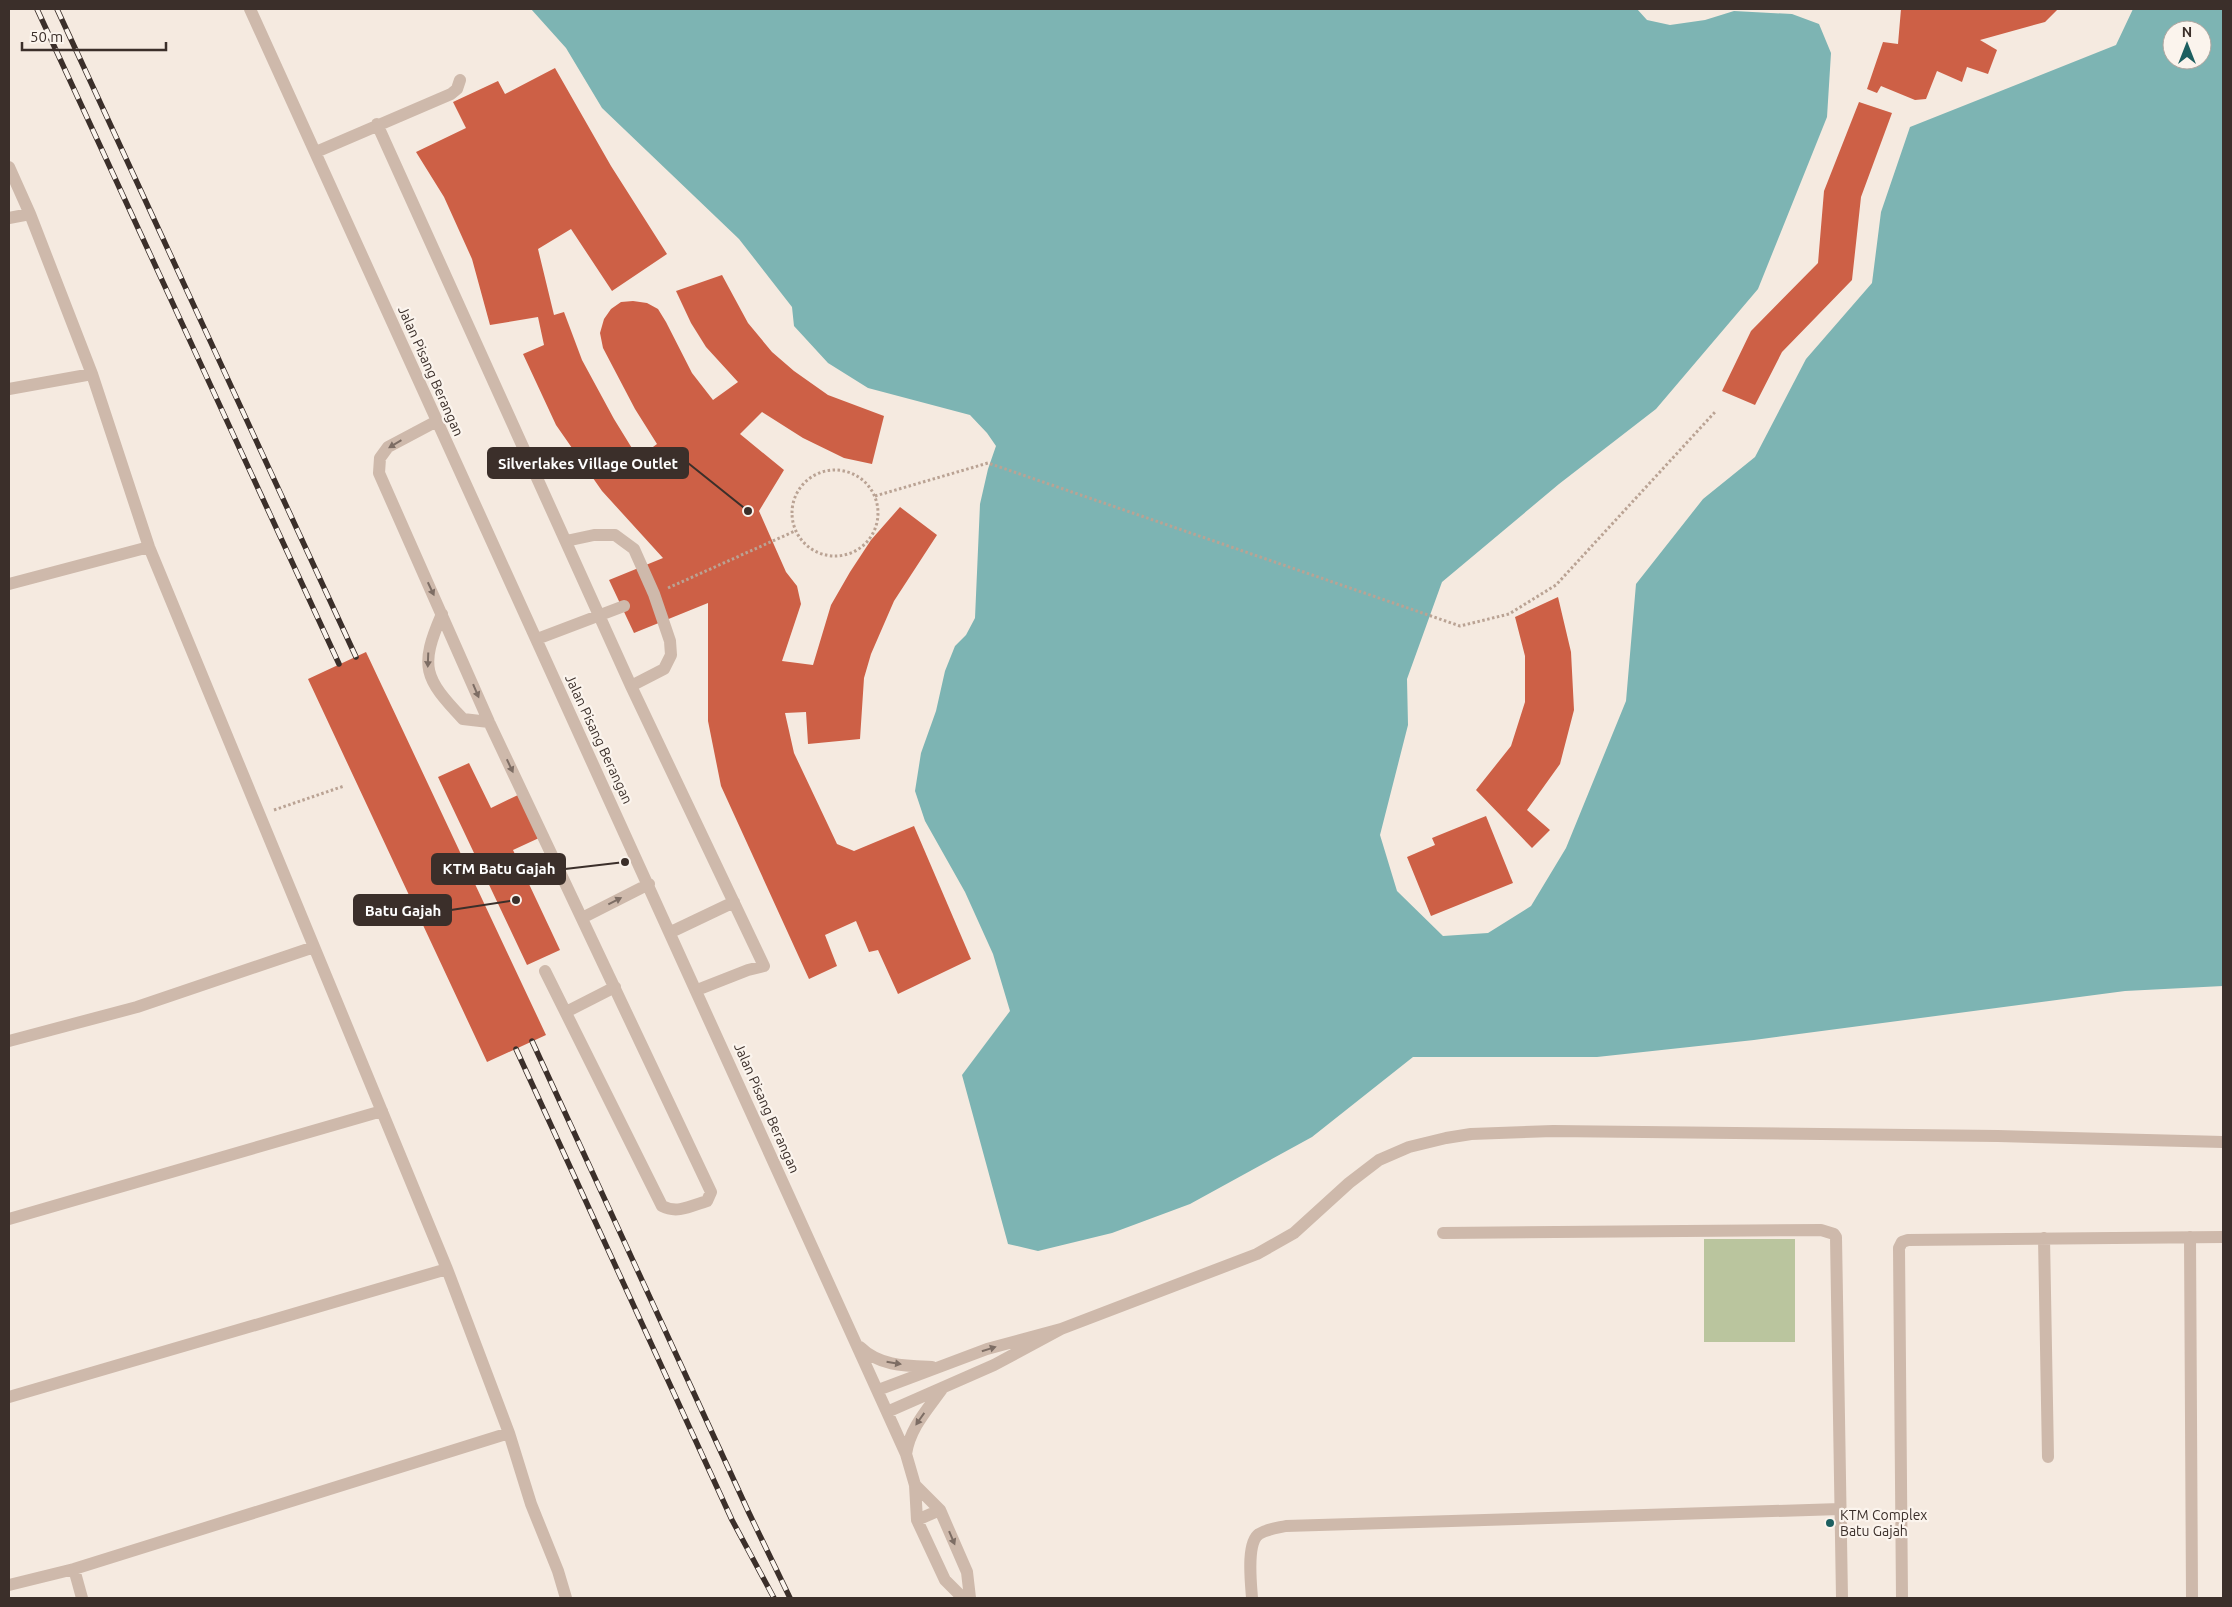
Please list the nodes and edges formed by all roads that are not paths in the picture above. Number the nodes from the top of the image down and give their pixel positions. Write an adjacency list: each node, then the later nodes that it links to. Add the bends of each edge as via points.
1 (250, 9): 4 (street, Jalan Pisang Berangan)
2 (460, 80): 3 (street, via 451,94)
3 (377, 124): 4 (street); 11 (street)
4 (316, 152): 10 (street, Jalan Pisang Berangan)
5 (9, 167): 6 (street)
6 (30, 214): 7 (street); 8 (street)
7 (9, 218)
8 (92, 374): 9 (street); 12 (street)
9 (9, 389)
10 (437, 421): 15 (street, one-way to 15, via 388,447 380,458 379,473); 17 (street, Jalan Pisang Berangan)
11 (566, 540): 16 (street); 18 (street, via 616,536 634,549 670,641 670,655 664,669)
12 (149, 547): 13 (street); 24 (street)
13 (9, 584)
14 (624, 606): 16 (street)
15 (442, 614): 19 (street, one-way to 19); 19 (street, one-way to 19, via 430,643 429,676 463,719)
16 (600, 615): 17 (street); 18 (street)
17 (537, 639): 20 (street, Jalan Pisang Berangan)
18 (631, 686): 21 (street)
19 (489, 722): 22 (street, one-way to 22)
20 (649, 884): 22 (street, one-way to 20); 23 (street, Jalan Pisang Berangan)
21 (734, 902): 23 (street); 27 (street, via 764,966)
22 (582, 918): 26 (street)
23 (671, 932): 27 (street, Jalan Pisang Berangan)
24 (314, 947): 29 (street, via 136,1007); 30 (street)
25 (545, 970): 28 (street)
26 (614, 987): 28 (street); 28 (street, via 711,1192 707,1201 671,1211 662,1206)
27 (697, 990): 39 (street, Jalan Pisang Berangan)
28 (566, 1012)
29 (9, 1041)
30 (382, 1111): 32 (street); 37 (street)
31 (2223, 1142): 38 (street, via 1553,1130 1446,1138 1409,1147 1379,1160 1348,1183 1294,1233 1263,1251)
32 (9, 1219)
33 (1443, 1233): 51 (street, via 1821,1230 1834,1234)
34 (2190, 1237): 35 (street); 36 (street); 65 (street)
35 (2223, 1237)
36 (2044, 1238): 49 (street); 64 (street, via 1904,1240 1899,1246)
37 (447, 1269): 45 (street); 47 (street)
38 (1061, 1329): 40 (street, one-way to 38); 42 (street)
39 (856, 1344): 41 (street, one-way to 41, via 880,1361); 44 (street, Jalan Pisang Berangan)
40 (955, 1361): 41 (street); 42 (street)
41 (938, 1367): 44 (street)
42 (964, 1379): 43 (street)
43 (944, 1388): 46 (street); 48 (street, one-way to 48, via 914,1428)
44 (878, 1390): 46 (street, Jalan Pisang Berangan)
45 (9, 1397)
46 (887, 1412): 48 (street, Jalan Pisang Berangan)
47 (509, 1434): 54 (street); 59 (street)
48 (906, 1454): 50 (street, Jalan Pisang Berangan)
49 (2048, 1457)
50 (915, 1485): 52 (street, Jalan Pisang Berangan); 53 (street, Jalan Pisang Berangan)
51 (1840, 1509): 62 (street, via 1286,1526 1257,1535 1253,1543); 63 (street)
52 (940, 1510): 53 (street); 55 (street, Jalan Pisang Berangan, one-way to 55)
53 (917, 1520): 56 (street, Jalan Pisang Berangan)
54 (74, 1569): 57 (street); 58 (street)
55 (967, 1572): 56 (street); 61 (street, Jalan Pisang Berangan)
56 (945, 1580): 60 (street, Jalan Pisang Berangan)
57 (9, 1585)
58 (82, 1598)
59 (566, 1598)
60 (963, 1598)
61 (970, 1598)
62 (1252, 1598)
63 (1842, 1598)
64 (1902, 1598)
65 (2192, 1598)

